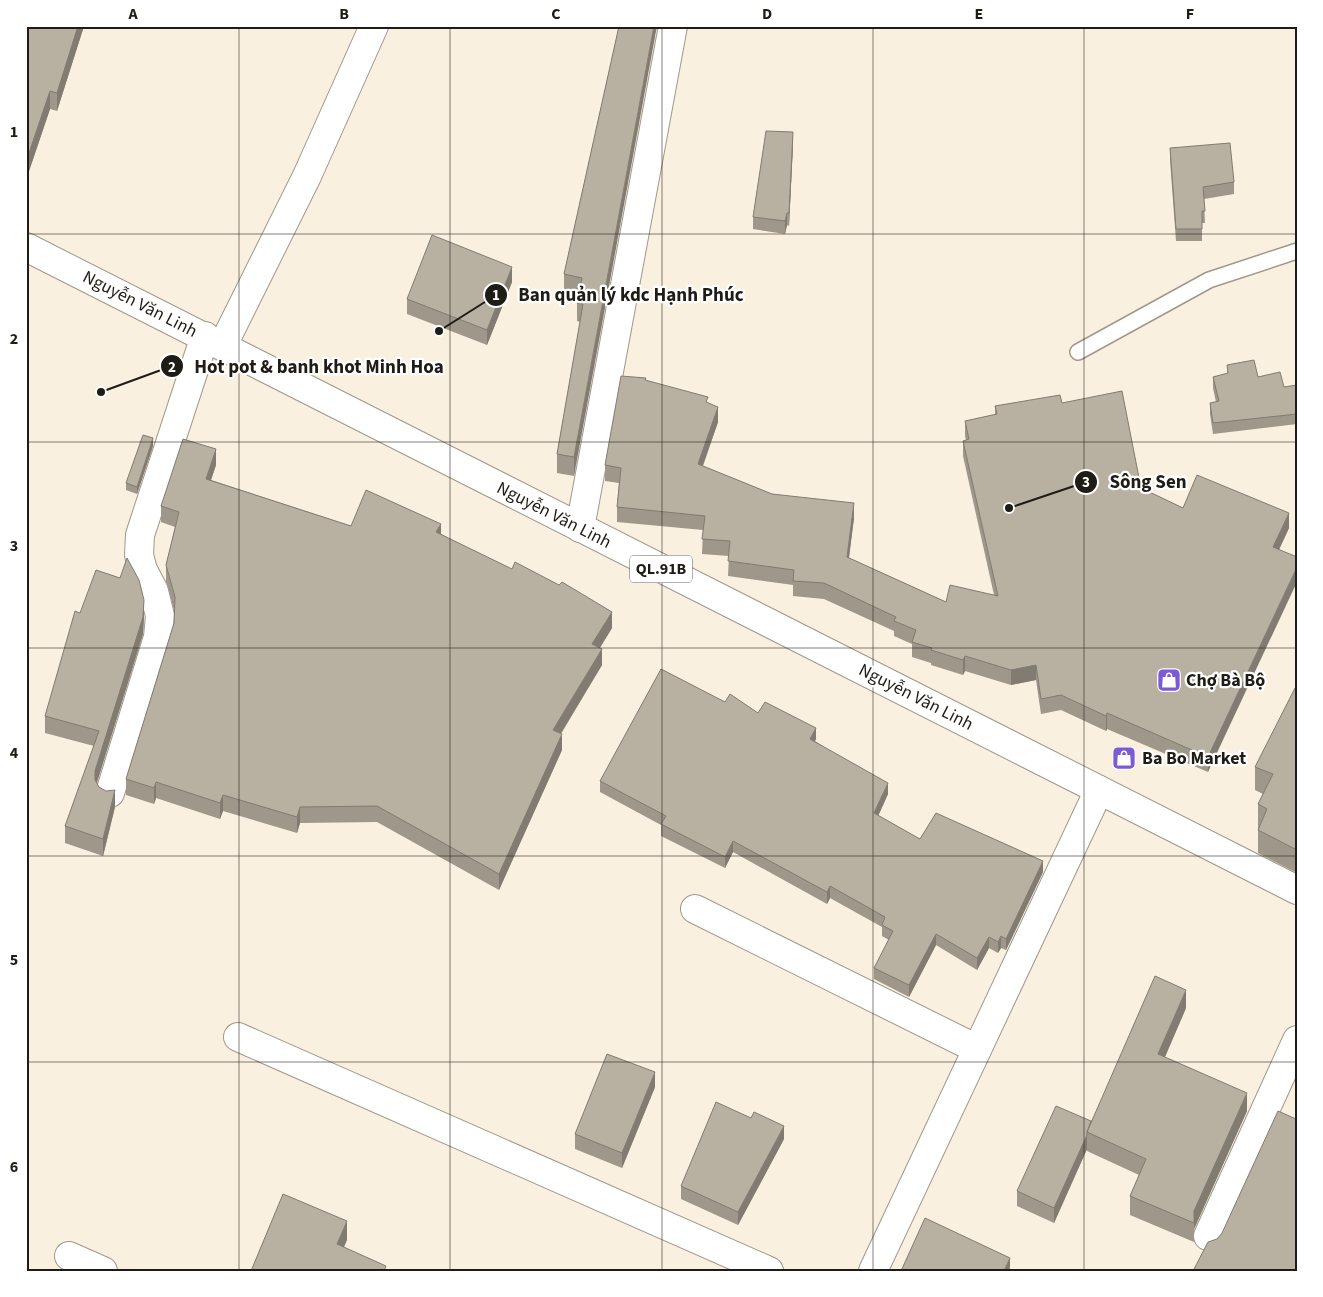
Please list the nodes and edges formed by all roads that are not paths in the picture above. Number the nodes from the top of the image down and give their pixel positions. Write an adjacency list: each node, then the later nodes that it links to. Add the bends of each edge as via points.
1 (374, 26): 5 (main road, via 307,176)
2 (672, 26): 7 (main road)
3 (26, 247): 5 (main road, Nguyễn Văn Linh / QL.91B)
4 (1297, 250): 6 (lane, via 1209,280)
5 (214, 341): 7 (main road, Nguyễn Văn Linh / QL.91B); 9 (main road, via 140,535 139,555 154,591 160,616 159,630)
6 (1078, 352)
7 (580, 528): 8 (main road, Nguyễn Văn Linh / QL.91B)
8 (1099, 790): 10 (main road, Nguyễn Văn Linh / QL.91B); 14 (main road)
9 (110, 793)
10 (1297, 890)
11 (695, 909): 14 (main road)
12 (238, 1037): 18 (main road)
13 (1297, 1040): 15 (main road)
14 (977, 1049): 19 (main road)
15 (1208, 1236)
16 (69, 1256): 17 (main road)
17 (103, 1271)
18 (769, 1271)
19 (872, 1271)

